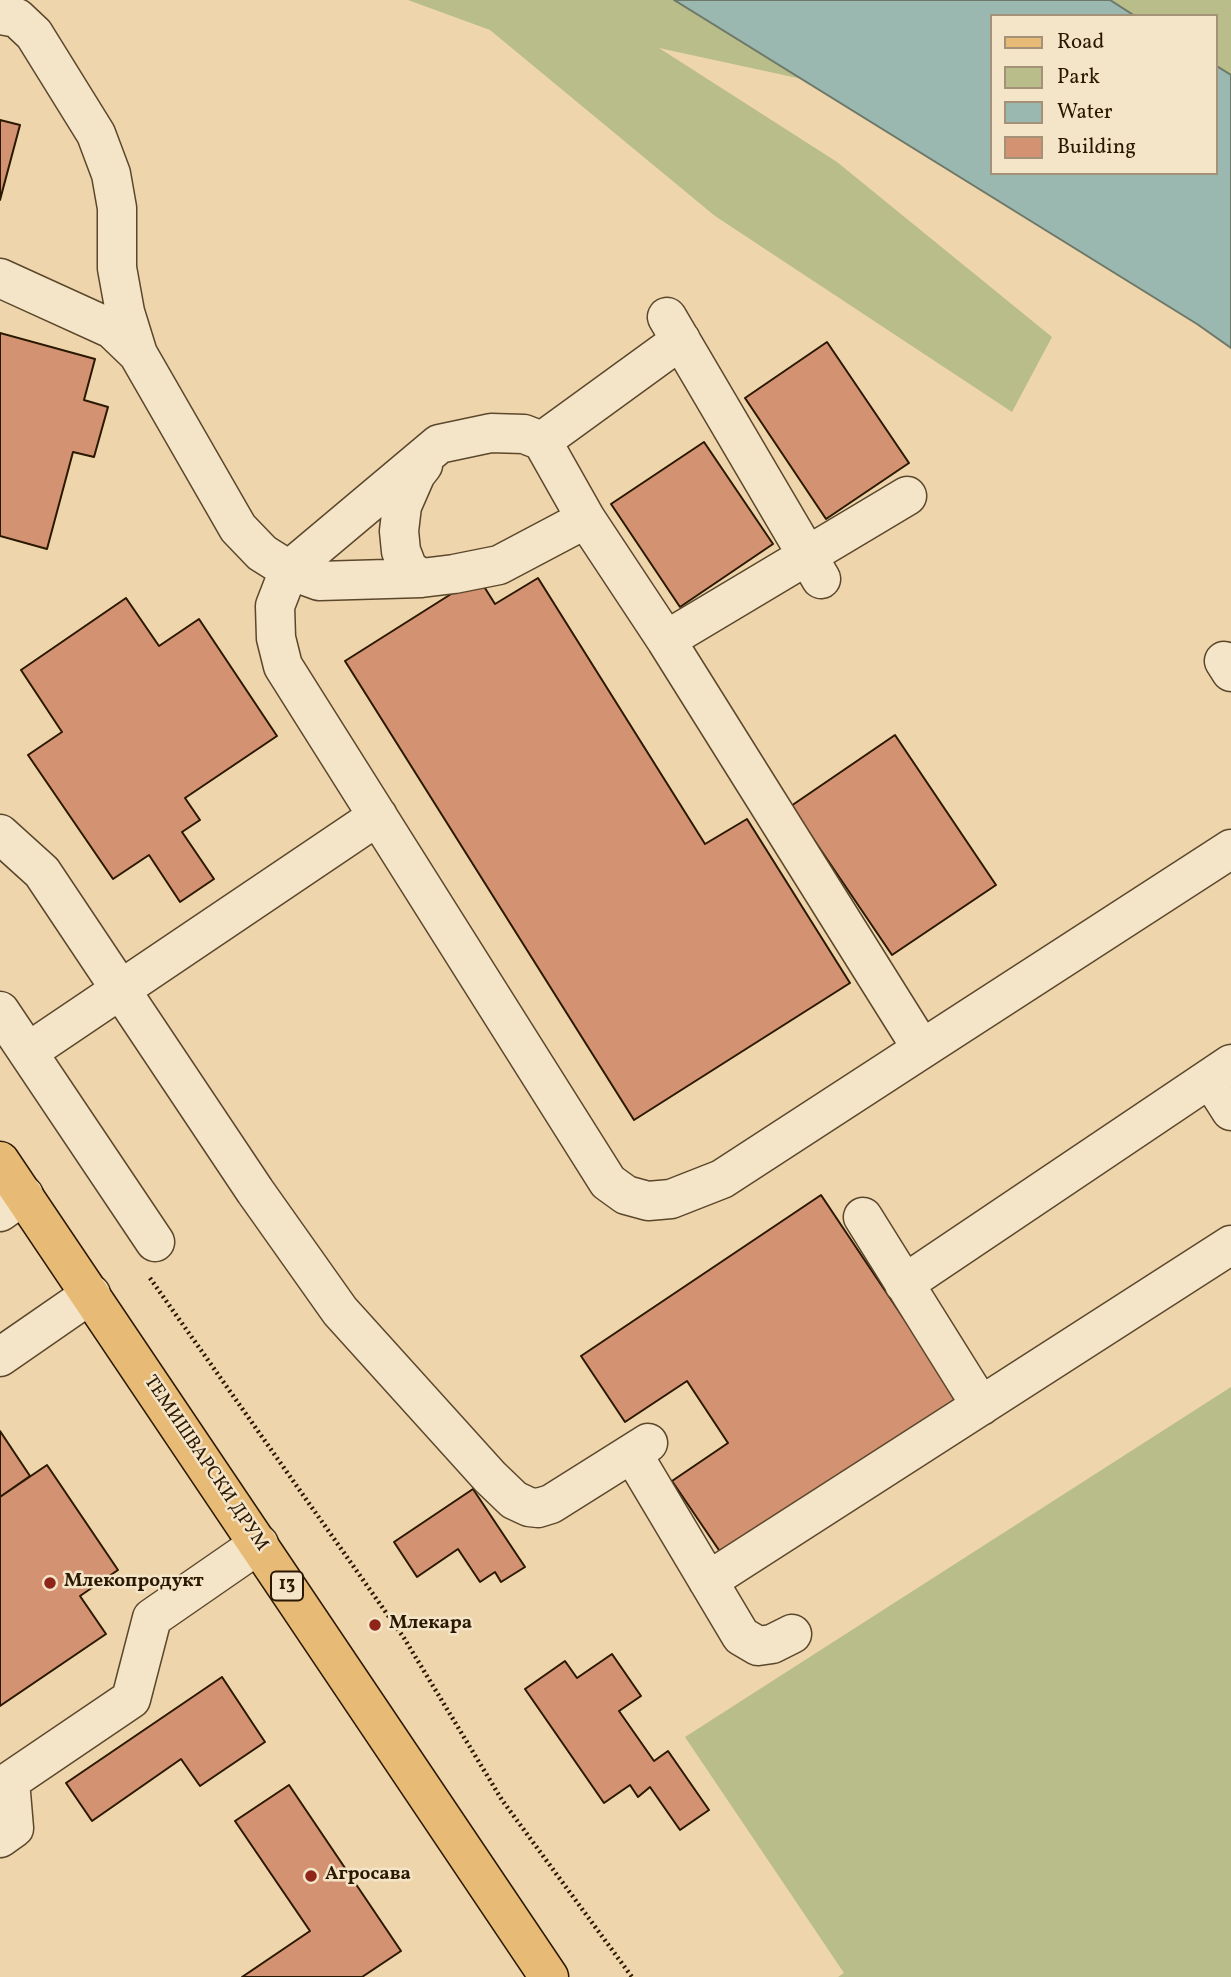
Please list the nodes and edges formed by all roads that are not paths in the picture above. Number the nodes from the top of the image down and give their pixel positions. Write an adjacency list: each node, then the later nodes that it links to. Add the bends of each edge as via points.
1 (0, 15): 3 (lane, via 16,18 34,34 96,134 113,185 117,268)
2 (0, 278): 3 (lane, via 112,329)
3 (138, 354): 9 (lane, via 238,528 262,553)
4 (542, 441): 5 (lane, via 524,434 491,433); 7 (lane); 8 (lane, via 674,329)
5 (439, 444): 9 (lane); 10 (lane, via 416,474 402,506 401,551 408,569)
6 (906, 496): 8 (lane)
7 (586, 519): 10 (lane, via 499,565); 11 (lane)
8 (815, 567): 11 (lane)
9 (289, 570): 10 (lane, via 320,581); 12 (lane, via 275,606 276,638 284,666)
10 (421, 578)
11 (666, 640): 17 (lane)
12 (378, 816): 15 (lane); 17 (lane, via 608,1182 626,1195 671,1199 722,1179)
13 (0, 834): 15 (lane, via 42,872)
14 (1231, 849): 17 (lane)
15 (120, 989): 18 (lane); 31 (lane, via 340,1311 490,1477 514,1500 538,1508 640,1448)
16 (0, 1011): 18 (lane)
17 (922, 1049)
18 (28, 1052): 25 (lane)
19 (1220, 1071): 20 (lane); 26 (lane)
20 (1231, 1111)
21 (0, 1161): 22 (main road, ТЕМИШВАРСКИ ДРУМ / 13)
22 (12, 1204): 27 (main road, ТЕМИШВАРСКИ ДРУМ / 13)
23 (863, 1217): 26 (lane)
24 (1231, 1245): 29 (lane)
25 (152, 1259)
26 (904, 1284): 29 (lane)
27 (91, 1294): 28 (lane); 30 (main road, ТЕМИШВАРСКИ ДРУМ / 13)
28 (0, 1357)
29 (981, 1406): 31 (lane)
30 (258, 1544): 33 (lane, via 152,1618 131,1699 10,1781 14,1828); 34 (main road, ТЕМИШВАРСКИ ДРУМ / 13)
31 (708, 1581): 32 (lane, via 741,1636 758,1646)
32 (792, 1634)
33 (0, 1838)
34 (550, 1977)

